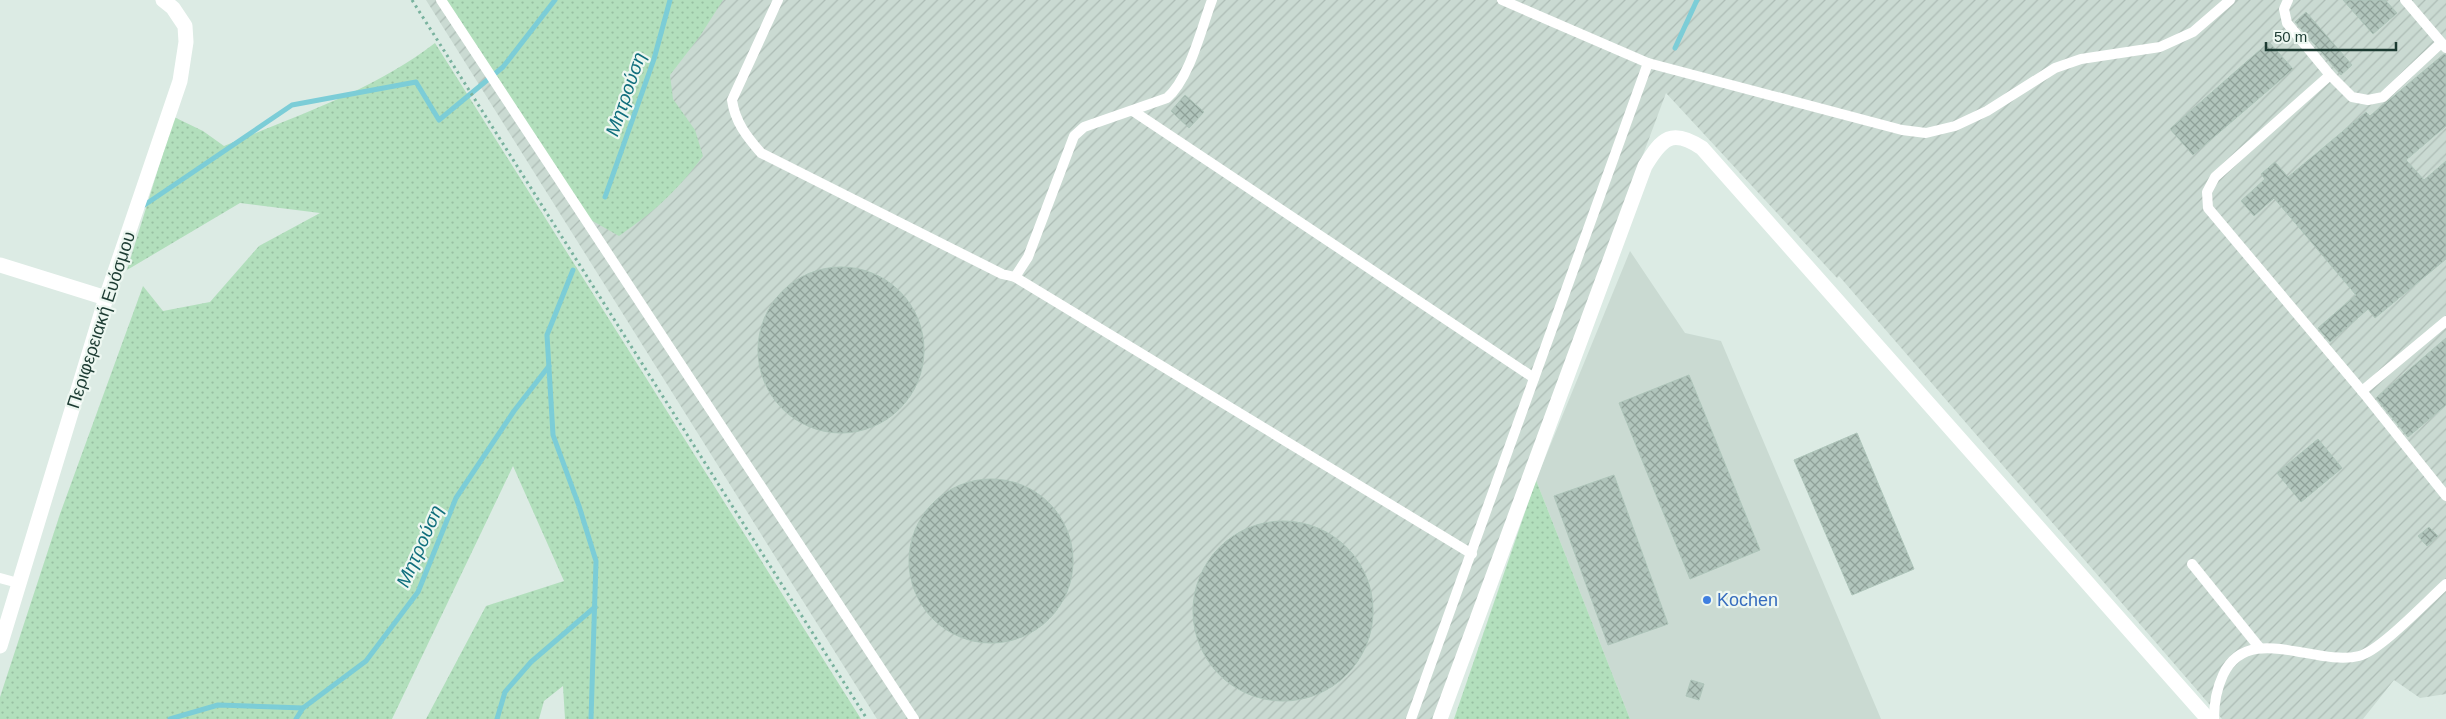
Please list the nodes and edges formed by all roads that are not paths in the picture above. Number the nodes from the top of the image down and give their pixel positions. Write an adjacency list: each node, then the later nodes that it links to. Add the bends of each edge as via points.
1 (163, 0): 15 (street, Περιφερειακή Ευόσμου, via 173,8 184,26 186,42 180,81)
2 (440, 0): 27 (lane)
3 (778, 0): 14 (lane, via 732,100 744,133 761,153 1002,274)
4 (1212, 0): 12 (lane, via 1176,90 1167,98)
5 (1502, 0): 10 (lane)
6 (2230, 0): 10 (lane, via 2193,32 2160,47 2081,59 2055,68 1987,111 1955,126 1926,133 1902,130)
7 (2288, 0): 11 (lane, via 2284,9 2287,23)
8 (2405, 0): 9 (lane)
9 (2444, 45): 11 (lane, via 2383,97 2368,100 2352,97)
10 (1648, 63): 17 (lane)
11 (2330, 75): 18 (lane, via 2215,177 2207,192 2208,208)
12 (1133, 111): 14 (lane, via 1084,127 1074,136 1028,257); 17 (lane)
13 (0, 266): 15 (street)
14 (1015, 277): 20 (lane)
15 (106, 298): 23 (street, Περιφερειακή Ευόσμου)
16 (2446, 321): 18 (lane)
17 (1534, 378): 20 (lane)
18 (2362, 391): 19 (lane)
19 (2446, 496)
20 (1472, 554): 28 (lane)
21 (2192, 564): 26 (lane)
22 (0, 578): 23 (lane)
23 (18, 583): 25 (street, Περιφερειακή Ευόσμου)
24 (2446, 584): 26 (lane, via 2376,647 2360,656 2340,658)
25 (0, 646)
26 (2259, 647): 31 (lane, via 2240,653 2227,667 2217,688)
27 (914, 719)
28 (1411, 719)
29 (1440, 719): 30 (street, via 1645,166 1658,145 1670,138 1689,140 1702,148)
30 (2208, 719)
31 (2214, 719)

